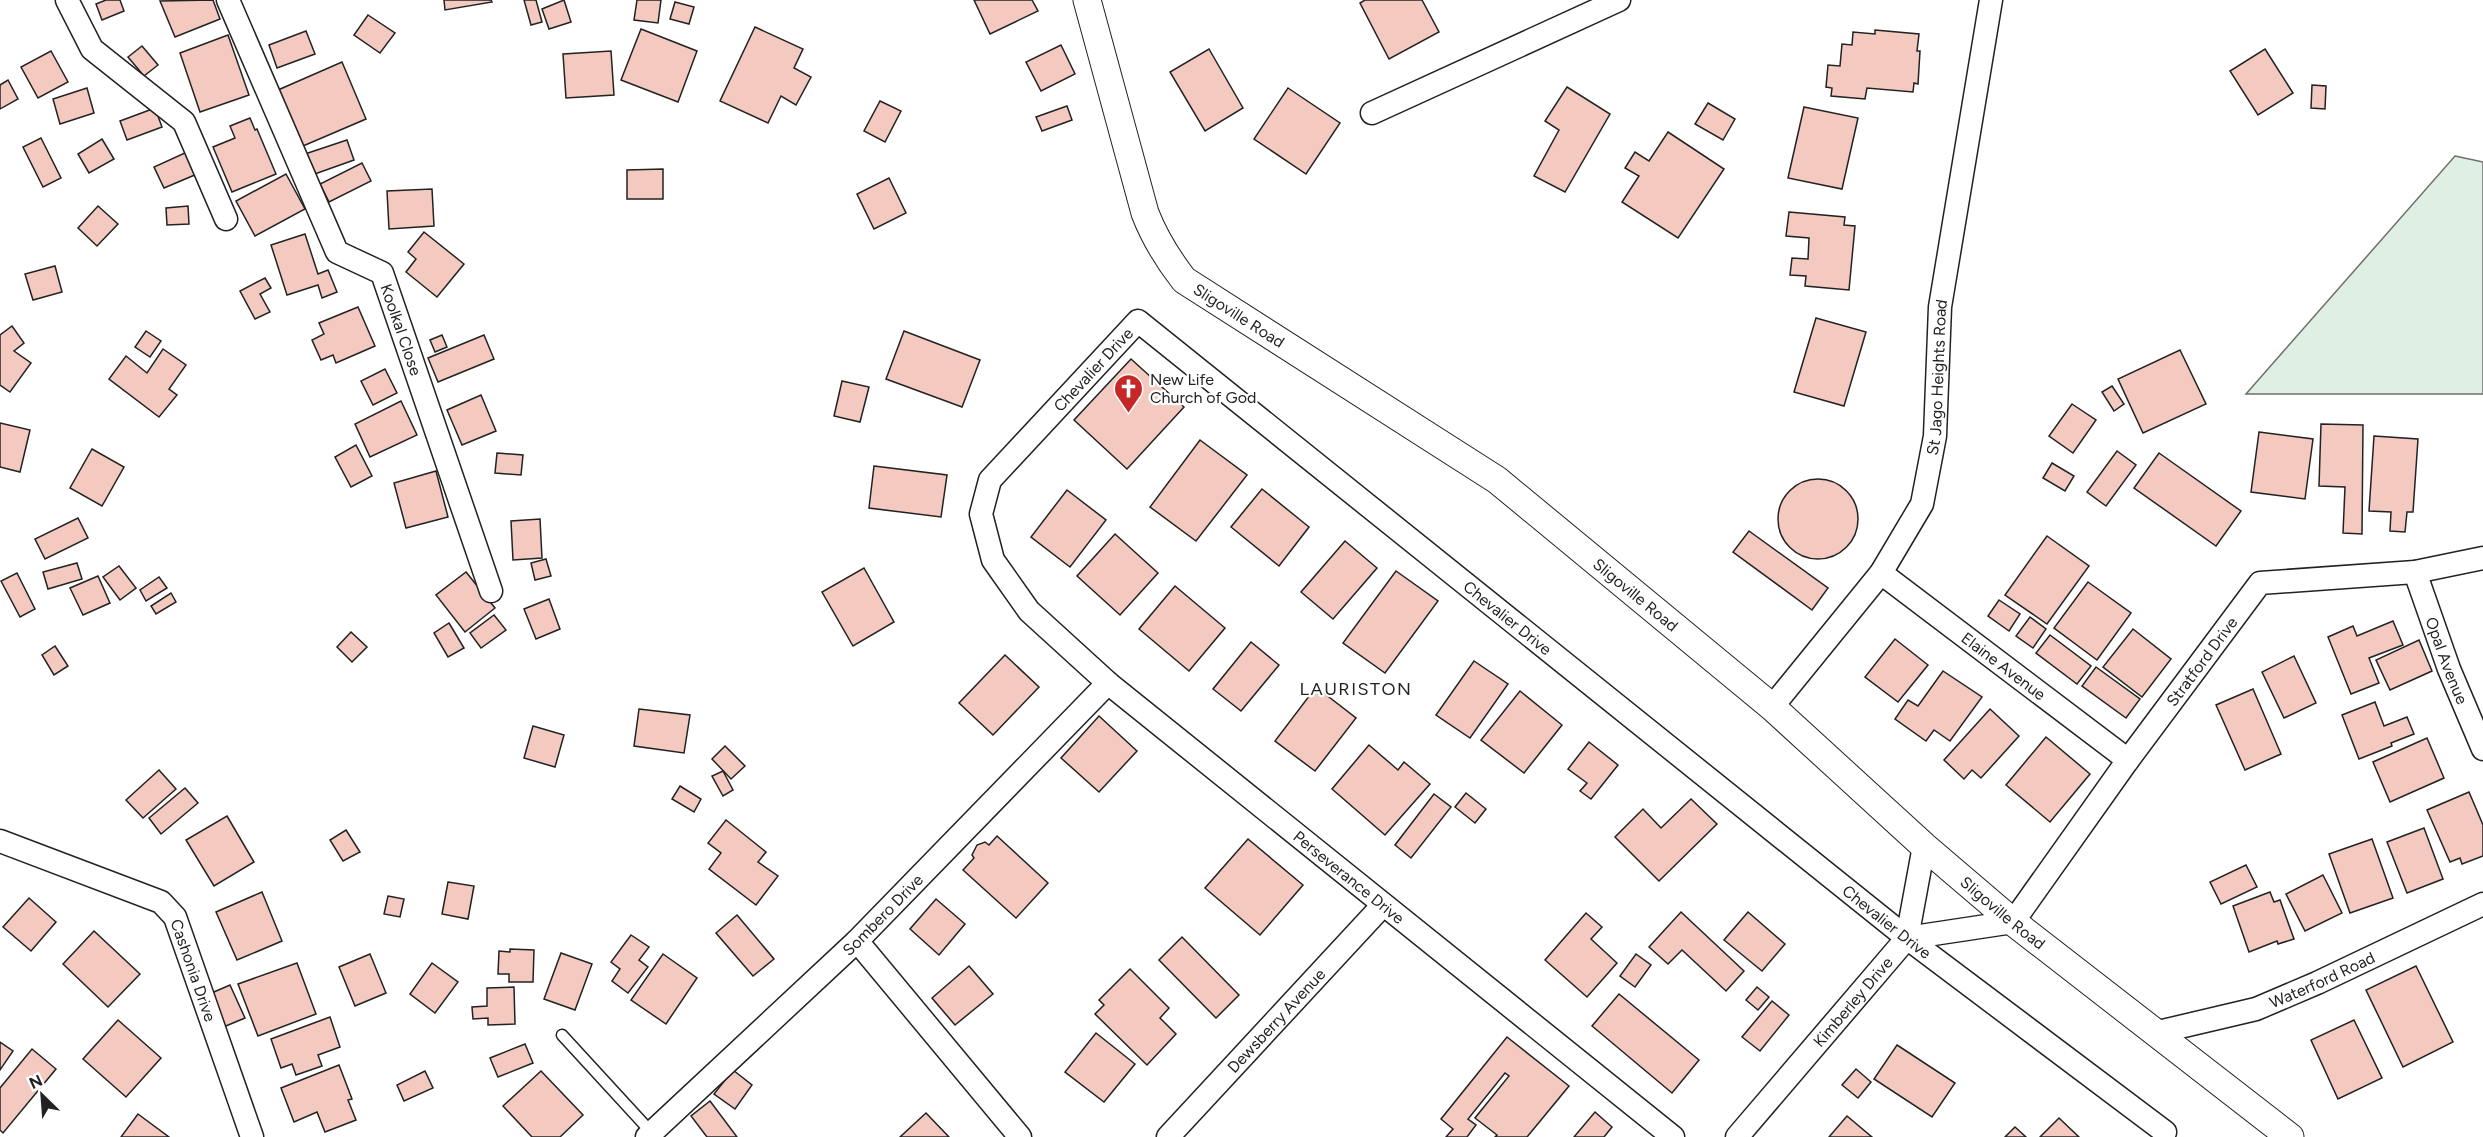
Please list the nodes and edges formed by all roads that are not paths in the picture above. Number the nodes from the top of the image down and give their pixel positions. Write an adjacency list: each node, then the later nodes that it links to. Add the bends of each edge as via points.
1 (67, 0): 7 (street, via 92,49 184,122)
2 (228, 0): 11 (street, Koolkal Close, via 337,252 382,273)
3 (1087, 0): 14 (street, Sligoville Road, via 1145,213 1165,256 1184,280 1497,480)
4 (1619, 0): 6 (street)
5 (1991, 0): 10 (street, St Jago Heights Road, via 1940,307 1935,436 1922,504)
6 (1372, 113)
7 (226, 219)
8 (2483, 558): 9 (street, Stratford Drive)
9 (2415, 572): 15 (street, Opal Avenue, via 2449,669); 16 (street, Stratford Drive, via 2260,583)
10 (1881, 573): 14 (street, St Jago Heights Road); 16 (street, Elaine Avenue)
11 (490, 591)
12 (1029, 611): 13 (street, Perseverance Drive); 22 (street, Chevalier Drive, via 993,560 981,514 990,480 1138,321)
13 (1108, 683): 20 (street, Perseverance Drive); 23 (street, Sombero Drive)
14 (1772, 707): 18 (street, Sligoville Road)
15 (2483, 748)
16 (2128, 760): 21 (street, Stratford Drive)
17 (0, 841): 28 (street, Cashonia Drive, via 162,902 175,917)
18 (1924, 846): 21 (street, Sligoville Road); 22 (street)
19 (2483, 904): 24 (street, Waterford Road, via 2256,1009)
20 (1383, 905): 30 (street, Dewsberry Avenue); 31 (street, Perseverance Drive)
21 (2013, 922): 22 (street); 24 (street, Sligoville Road)
22 (1907, 938): 26 (street, Chevalier Drive); 32 (street, Kimberley Drive)
23 (857, 941): 27 (street, Sombero Drive); 29 (street)
24 (2154, 1033): 33 (street, Sligoville Road)
25 (562, 1035): 27 (lane)
26 (2165, 1132)
27 (650, 1135)
28 (252, 1137)
29 (1020, 1137)
30 (1168, 1137)
31 (1673, 1137)
32 (1737, 1137)
33 (2290, 1137)

